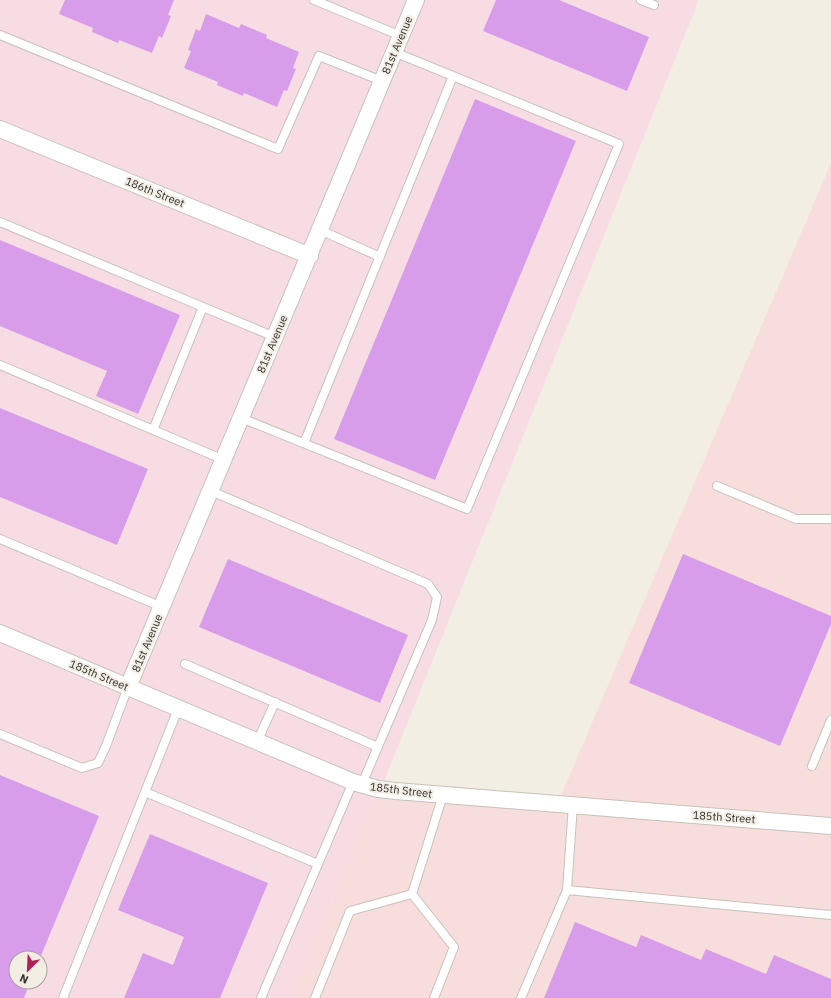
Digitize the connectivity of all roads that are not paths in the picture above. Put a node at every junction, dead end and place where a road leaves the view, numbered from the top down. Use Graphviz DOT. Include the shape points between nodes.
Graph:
graph roads {
  1 [pos="314,0"];
  2 [pos="416,0"];
  3 [pos="641,0"];
  4 [pos="654,5"];
  5 [pos="0,35"];
  6 [pos="401,36"];
  7 [pos="394,52"];
  8 [pos="453,76"];
  9 [pos="382,81"];
  10 [pos="0,129"];
  11 [pos="0,222"];
  12 [pos="320,230"];
  13 [pos="310,256"];
  14 [pos="380,257"];
  15 [pos="203,307"];
  16 [pos="275,337"];
  17 [pos="0,365"];
  18 [pos="241,418"];
  19 [pos="153,430"];
  20 [pos="304,443"];
  21 [pos="224,460"];
  22 [pos="717,486"];
  23 [pos="211,491"];
  24 [pos="831,519"];
  25 [pos="0,539"];
  26 [pos="162,607"];
  27 [pos="0,633"];
  28 [pos="185,664"];
  29 [pos="128,688"];
  30 [pos="275,702"];
  31 [pos="178,709"];
  32 [pos="831,720"];
  33 [pos="0,734"];
  34 [pos="258,742"];
  35 [pos="378,747"];
  36 [pos="812,766"];
  37 [pos="358,783"];
  38 [pos="145,792"];
  39 [pos="444,795"];
  40 [pos="573,805"];
  41 [pos="831,826"];
  42 [pos="318,864"];
  43 [pos="567,890"];
  44 [pos="412,894"];
  45 [pos="831,915"];
  46 [pos="63,998"];
  47 [pos="261,998"];
  48 [pos="315,998"];
  49 [pos="434,998"];
  50 [pos="521,998"];
  1 -- 6 [label="lane"];
  2 -- 6 [label="street, 81st Avenue"];
  3 -- 4 [label="lane"];
  5 -- 9 [label="lane" via="278,149 319,56"];
  6 -- 7 [label="street, 81st Avenue"];
  7 -- 8 [label="lane"];
  7 -- 9 [label="street, 81st Avenue"];
  8 -- 14 [label="lane"];
  8 -- 20 [label="lane" via="619,144 467,508"];
  9 -- 12 [label="street, 81st Avenue"];
  10 -- 13 [label="street, 186th Street"];
  11 -- 15 [label="lane"];
  12 -- 13 [label="street, 81st Avenue"];
  12 -- 14 [label="lane"];
  13 -- 16 [label="street, 81st Avenue"];
  14 -- 20 [label="lane"];
  15 -- 16 [label="lane"];
  15 -- 19 [label="lane"];
  16 -- 18 [label="street, 81st Avenue"];
  17 -- 19 [label="lane"];
  18 -- 20 [label="lane"];
  18 -- 21 [label="street, 81st Avenue"];
  19 -- 21 [label="lane"];
  21 -- 23 [label="street, 81st Avenue"];
  22 -- 24 [label="lane" via="796,519"];
  23 -- 26 [label="street, 81st Avenue"];
  23 -- 35 [label="lane" via="428,584 437,597 432,620"];
  25 -- 26 [label="lane"];
  26 -- 29 [label="street, 81st Avenue"];
  27 -- 29 [label="street, 185th Street"];
  28 -- 30 [label="lane"];
  29 -- 31 [label="street, 185th Street"];
  29 -- 33 [label="lane" via="98,763 82,768"];
  30 -- 34 [label="lane"];
  30 -- 35 [label="lane"];
  31 -- 34 [label="street, 185th Street"];
  31 -- 38 [label="lane"];
  32 -- 36 [label="lane"];
  34 -- 37 [label="street, 185th Street"];
  35 -- 37 [label="lane"];
  37 -- 39 [label="street, 185th Street" via="378,789"];
  37 -- 42 [label="lane"];
  38 -- 42 [label="lane"];
  38 -- 46 [label="lane"];
  39 -- 40 [label="street, 185th Street"];
  39 -- 44 [label="lane"];
  40 -- 41 [label="street, 185th Street"];
  40 -- 43 [label="lane"];
  42 -- 47 [label="lane"];
  43 -- 45 [label="lane"];
  43 -- 50 [label="lane"];
  44 -- 48 [label="lane" via="350,910"];
  44 -- 49 [label="lane" via="454,947"];
}
